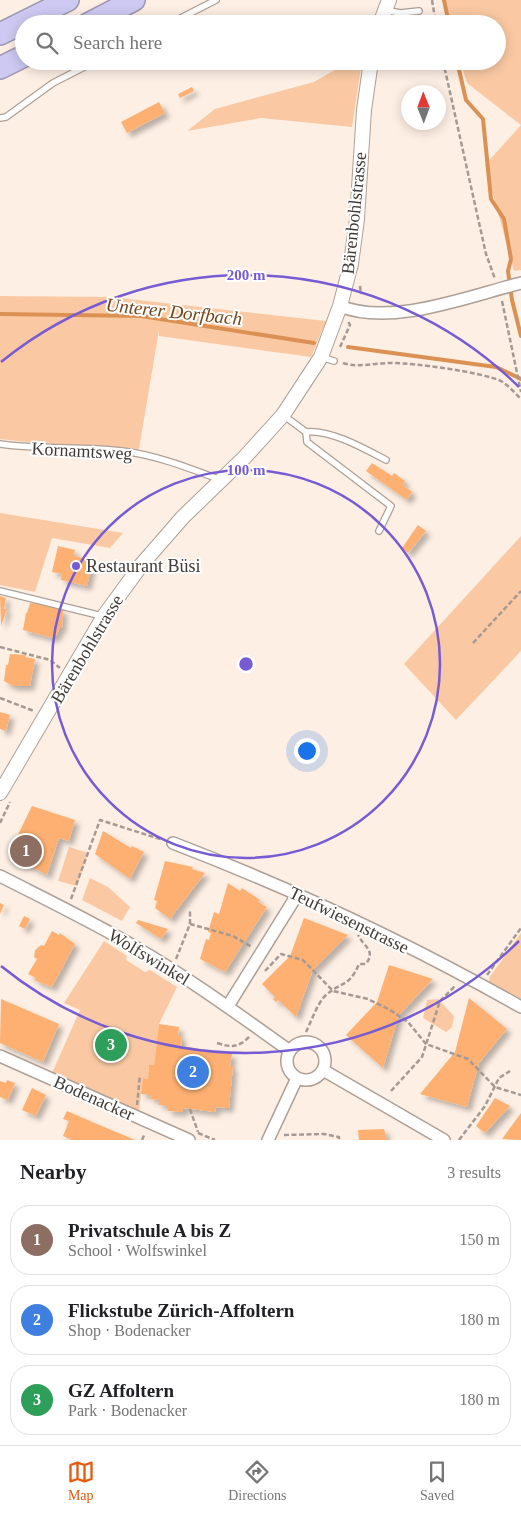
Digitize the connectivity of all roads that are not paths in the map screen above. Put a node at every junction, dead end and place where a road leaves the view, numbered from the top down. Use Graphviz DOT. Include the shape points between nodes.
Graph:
graph roads {
  1 [pos="32,0"];
  2 [pos="68,0"];
  3 [pos="134,0"];
  4 [pos="216,0"];
  5 [pos="387,5"];
  6 [pos="419,11"];
  7 [pos="15,15"];
  8 [pos="15,15"];
  9 [pos="38,15"];
  10 [pos="105,15"];
  11 [pos="187,15"];
  12 [pos="15,26"];
  13 [pos="0,29"];
  14 [pos="0,34"];
  15 [pos="15,60"];
  16 [pos="0,68"];
  17 [pos="78,70"];
  18 [pos="370,70"];
  19 [pos="0,118"];
  20 [pos="520,283"];
  21 [pos="340,306"];
  22 [pos="283,415"];
  23 [pos="306,432"];
  24 [pos="0,444"];
  25 [pos="386,460"];
  26 [pos="221,480"];
  27 [pos="379,531"];
  28 [pos="0,591"];
  29 [pos="104,616"];
  30 [pos="5,797"];
  31 [pos="173,843"];
  32 [pos="0,876"];
  33 [pos="297,895"];
  34 [pos="228,1006"];
  35 [pos="521,1007"];
  36 [pos="290,1051"];
  37 [pos="0,1056"];
  38 [pos="323,1070"];
  39 [pos="297,1078"];
  40 [pos="189,1135"];
  41 [pos="268,1140"];
  42 [pos="444,1140"];
  1 -- 7 [label="highway"];
  2 -- 9 [label="highway"];
  3 -- 10 [label="highway"];
  4 -- 11 [label="lane"];
  5 -- 6 [label="lane" via="400,13"];
  8 -- 13 [label="highway"];
  12 -- 14 [label="highway"];
  15 -- 16 [label="highway"];
  17 -- 19 [label="lane"];
  18 -- 21 [label="street, Bärenbohlstrasse" via="357,219 351,264"];
  20 -- 21 [label="street" via="401,313 355,311"];
  21 -- 22 [label="street, Bärenbohlstrasse" via="327,359"];
  22 -- 23 [label="lane"];
  22 -- 26 [label="street, Bärenbohlstrasse"];
  23 -- 25 [label="lane" via="314,431 350,442"];
  23 -- 27 [label="lane" via="307,442 391,506"];
  24 -- 26 [label="lane, Kornamtsweg" via="122,451 146,455"];
  26 -- 29 [label="street, Bärenbohlstrasse" via="160,542"];
  28 -- 29 [label="lane"];
  29 -- 30 [label="street, Bärenbohlstrasse"];
  31 -- 33 [label="street, Teufwiesenstrasse"];
  32 -- 34 [label="street, Wolfswinkel" via="72,912"];
  33 -- 34 [label="street"];
  33 -- 35 [label="street, Teufwiesenstrasse"];
  34 -- 36 [label="street, Wolfswinkel"];
  36 -- 38 [label="street" via="298,1044 313,1043 324,1054"];
  36 -- 39 [label="street" via="287,1063"];
  37 -- 40 [label="street, Bodenacker"];
  38 -- 39 [label="street" via="309,1080"];
  38 -- 42 [label="street"];
  39 -- 41 [label="street"];
}
